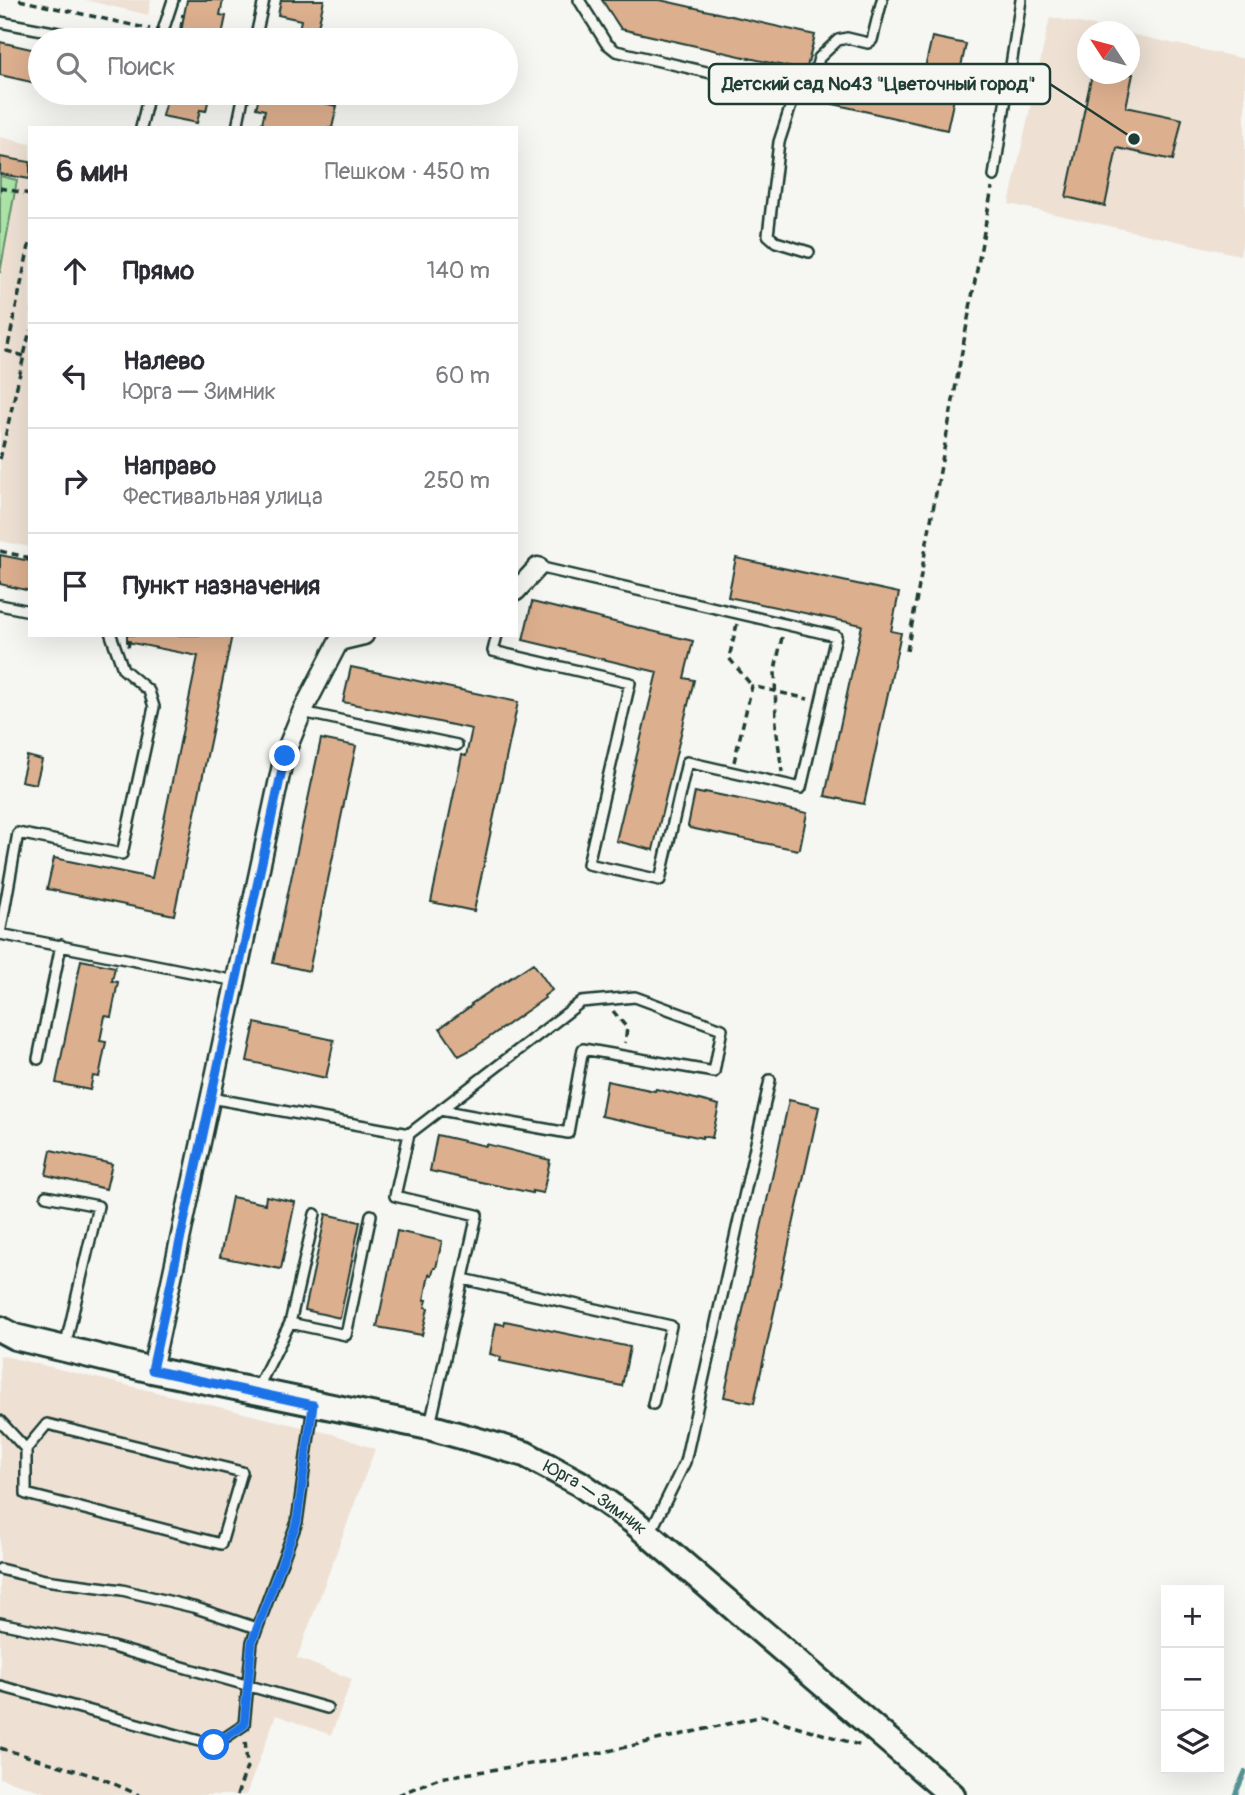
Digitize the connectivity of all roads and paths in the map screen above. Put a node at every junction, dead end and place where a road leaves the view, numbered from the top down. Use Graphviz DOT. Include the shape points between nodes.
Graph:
graph roads {
  1 [pos="19,0"];
  2 [pos="173,0"];
  3 [pos="264,0"];
  4 [pos="579,0"];
  5 [pos="882,0"];
  6 [pos="1021,0"];
  7 [pos="0,22"];
  8 [pos="32,28"];
  9 [pos="129,28"];
  10 [pos="164,28"];
  11 [pos="258,28"];
  12 [pos="795,93"];
  13 [pos="146,105"];
  14 [pos="242,105"];
  15 [pos="141,126"];
  16 [pos="237,126"];
  17 [pos="994,176"];
  18 [pos="0,188"];
  19 [pos="28,194"];
  20 [pos="28,251"];
  21 [pos="810,252"];
  22 [pos="28,339"];
  23 [pos="0,348"];
  24 [pos="7,351"];
  25 [pos="24,356"];
  26 [pos="0,459"];
  27 [pos="0,551"];
  28 [pos="28,558"];
  29 [pos="538,567"];
  30 [pos="518,589"];
  31 [pos="0,605"];
  32 [pos="28,611"];
  33 [pos="740,614"];
  34 [pos="785,624"];
  35 [pos="112,637"];
  36 [pos="356,637"];
  37 [pos="497,637"];
  38 [pos="906,651"];
  39 [pos="752,686"];
  40 [pos="776,691"];
  41 [pos="821,702"];
  42 [pos="302,712"];
  43 [pos="457,745"];
  44 [pos="732,772"];
  45 [pos="784,784"];
  46 [pos="61,945"];
  47 [pos="236,981"];
  48 [pos="604,1000"];
  49 [pos="622,1055"];
  50 [pos="38,1059"];
  51 [pos="770,1080"];
  52 [pos="211,1098"];
  53 [pos="440,1110"];
  54 [pos="409,1134"];
  55 [pos="46,1196"];
  56 [pos="314,1214"];
  57 [pos="371,1215"];
  58 [pos="463,1279"];
  59 [pos="290,1323"];
  60 [pos="0,1329"];
  61 [pos="65,1349"];
  62 [pos="152,1370"];
  63 [pos="257,1391"];
  64 [pos="653,1404"];
  65 [pos="313,1405"];
  66 [pos="0,1421"];
  67 [pos="429,1427"];
  68 [pos="26,1449"];
  69 [pos="649,1535"];
  70 [pos="0,1569"];
  71 [pos="0,1623"];
  72 [pos="257,1628"];
  73 [pos="248,1685"];
  74 [pos="0,1686"];
  75 [pos="327,1709"];
  76 [pos="244,1725"];
  77 [pos="0,1748"];
  78 [pos="867,1749"];
  79 [pos="139,1795"];
  80 [pos="237,1795"];
  81 [pos="398,1795"];
  82 [pos="952,1795"];
  1 -- 9 [label="path"];
  2 -- 10 [label="lane"];
  3 -- 11 [label="lane"];
  4 -- 12 [label="lane" via="616,51"];
  5 -- 12 [label="lane" via="872,40 838,40 819,58 809,92"];
  6 -- 17 [label="lane"];
  7 -- 8 [label="lane"];
  12 -- 21 [label="lane" via="779,142 768,234 776,242"];
  13 -- 15 [label="lane"];
  14 -- 16 [label="lane"];
  17 -- 38 [label="path"];
  18 -- 19 [label="path"];
  20 -- 24 [label="path"];
  22 -- 25 [label="path"];
  23 -- 24 [label="path"];
  24 -- 25 [label="path"];
  25 -- 26 [label="path"];
  27 -- 28 [label="path"];
  29 -- 30 [label="street"];
  29 -- 33 [label="lane"];
  31 -- 32 [label="lane"];
  33 -- 34 [label="lane"];
  33 -- 39 [label="path" via="729,658"];
  34 -- 40 [label="path" via="775,670"];
  34 -- 41 [label="lane" via="836,636"];
  35 -- 46 [label="lane" via="124,669 149,691 154,707 122,854 18,833 0,934"];
  36 -- 42 [label="street" via="339,641"];
  37 -- 44 [label="lane" via="493,652 630,683 588,864 660,880 687,762"];
  39 -- 40 [label="path"];
  39 -- 44 [label="path"];
  40 -- 41 [label="path"];
  40 -- 45 [label="path"];
  41 -- 45 [label="lane" via="801,788"];
  42 -- 43 [label="lane"];
  42 -- 47 [label="street" via="285,756"];
  44 -- 45 [label="lane"];
  46 -- 47 [label="lane"];
  46 -- 50 [label="lane"];
  47 -- 52 [label="street"];
  48 -- 49 [label="path" via="627,1028"];
  48 -- 49 [label="lane" via="635,997 722,1029 714,1072"];
  48 -- 53 [label="lane" via="581,1002"];
  49 -- 53 [label="lane" via="583,1049 568,1133"];
  51 -- 69 [label="lane" via="685,1462"];
  52 -- 54 [label="lane"];
  52 -- 62 [label="street"];
  53 -- 54 [label="lane"];
  54 -- 58 [label="lane" via="395,1196 477,1215"];
  55 -- 61 [label="lane" via="98,1206"];
  56 -- 59 [label="lane"];
  57 -- 59 [label="lane" via="346,1335"];
  58 -- 64 [label="lane" via="671,1326"];
  58 -- 67 [label="lane"];
  59 -- 63 [label="lane"];
  60 -- 61 [label="street, Юрга — Зимник"];
  61 -- 62 [label="street, Юрга — Зимник"];
  62 -- 63 [label="street, Юрга — Зимник"];
  63 -- 65 [label="street, Юрга — Зимник"];
  65 -- 67 [label="street, Юрга — Зимник"];
  65 -- 72 [label="lane" via="297,1522"];
  66 -- 68 [label="lane"];
  67 -- 69 [label="street, Юрга — Зимник" via="525,1454 579,1483"];
  68 -- 68 [label="lane" via="26,1494 221,1544 242,1472 47,1424"];
  69 -- 82 [label="street, Юрга — Зимник"];
  70 -- 72 [label="lane" via="192,1606"];
  71 -- 73 [label="lane" via="109,1646"];
  72 -- 73 [label="lane"];
  73 -- 75 [label="lane"];
  73 -- 76 [label="lane"];
  74 -- 76 [label="lane" via="214,1745"];
  76 -- 80 [label="path" via="247,1767"];
  77 -- 79 [label="path" via="101,1778"];
  78 -- 81 [label="path" via="763,1716 595,1754 439,1778"];
}
